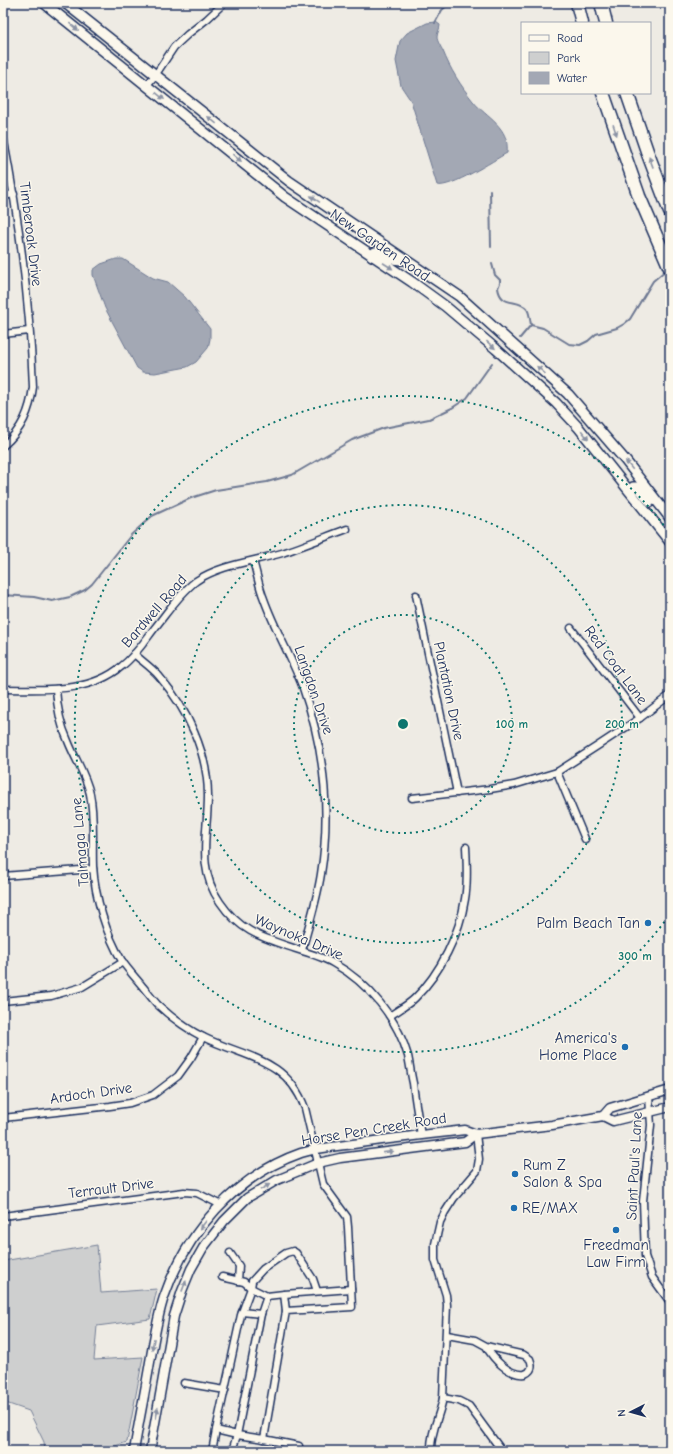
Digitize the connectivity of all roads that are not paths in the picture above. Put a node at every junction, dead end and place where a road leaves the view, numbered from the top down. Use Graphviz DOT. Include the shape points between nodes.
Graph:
graph roads {
  1 [pos="44,3"];
  2 [pos="65,3"];
  3 [pos="224,3"];
  4 [pos="577,3"];
  5 [pos="601,3"];
  6 [pos="582,22"];
  7 [pos="606,22"];
  8 [pos="156,74"];
  9 [pos="147,85"];
  10 [pos="603,94"];
  11 [pos="627,94"];
  12 [pos="193,104"];
  13 [pos="184,116"];
  14 [pos="3,136"];
  15 [pos="14,194"];
  16 [pos="3,196"];
  17 [pos="670,212"];
  18 [pos="336,232"];
  19 [pos="372,238"];
  20 [pos="372,256"];
  21 [pos="406,261"];
  22 [pos="670,268"];
  23 [pos="412,282"];
  24 [pos="445,287"];
  25 [pos="29,332"];
  26 [pos="3,334"];
  27 [pos="3,446"];
  28 [pos="629,490"];
  29 [pos="669,517"];
  30 [pos="347,528"];
  31 [pos="670,542"];
  32 [pos="253,561"];
  33 [pos="416,595"];
  34 [pos="571,628"];
  35 [pos="134,654"];
  36 [pos="3,689"];
  37 [pos="56,689"];
  38 [pos="670,695"];
  39 [pos="640,718"];
  40 [pos="556,772"];
  41 [pos="457,793"];
  42 [pos="412,798"];
  43 [pos="585,838"];
  44 [pos="466,847"];
  45 [pos="93,869"];
  46 [pos="3,876"];
  47 [pos="302,950"];
  48 [pos="123,962"];
  49 [pos="3,1001"];
  50 [pos="390,1016"];
  51 [pos="203,1037"];
  52 [pos="670,1090"];
  53 [pos="649,1097"];
  54 [pos="670,1107"];
  55 [pos="651,1112"];
  56 [pos="603,1116"];
  57 [pos="3,1118"];
  58 [pos="476,1134"];
  59 [pos="421,1135"];
  60 [pos="314,1150"];
  61 [pos="318,1163"];
  62 [pos="221,1205"];
  63 [pos="3,1216"];
  64 [pos="230,1253"];
  65 [pos="222,1277"];
  66 [pos="238,1281"];
  67 [pos="251,1288"];
  68 [pos="351,1289"];
  69 [pos="317,1291"];
  70 [pos="284,1294"];
  71 [pos="267,1296"];
  72 [pos="670,1302"];
  73 [pos="286,1311"];
  74 [pos="242,1312"];
  75 [pos="261,1314"];
  76 [pos="447,1335"];
  77 [pos="486,1346"];
  78 [pos="184,1383"];
  79 [pos="225,1390"];
  80 [pos="443,1398"];
  81 [pos="216,1430"];
  82 [pos="237,1434"];
  83 [pos="264,1439"];
  84 [pos="299,1446"];
  85 [pos="134,1451"];
  86 [pos="150,1451"];
  87 [pos="212,1451"];
  88 [pos="232,1451"];
  89 [pos="431,1451"];
  90 [pos="502,1451"];
  1 -- 9 [label="main road, New Garden Road, one-way"];
  2 -- 8 [label="main road, New Garden Road"];
  3 -- 8 [label="street" via="174,47"];
  4 -- 6 [label="highway"];
  5 -- 7 [label="highway"];
  8 -- 9 [label="street"];
  8 -- 12 [label="main road, New Garden Road"];
  9 -- 13 [label="main road, New Garden Road, one-way"];
  10 -- 22 [label="highway, one-way" via="639,196"];
  17 -- 11 [label="highway, one-way"];
  12 -- 13 [label="main road"];
  19 -- 12 [label="main road, New Garden Road, one-way" via="289,181"];
  13 -- 18 [label="main road, New Garden Road, one-way" via="285,197"];
  14 -- 15 [label="street, Timberoak Drive"];
  15 -- 16 [label="street"];
  15 -- 25 [label="street, Timberoak Drive"];
  18 -- 19 [label="main road" via="366,245"];
  18 -- 20 [label="main road, New Garden Road"];
  19 -- 21 [label="main road, New Garden Road"];
  20 -- 21 [label="main road" via="379,251 392,259"];
  20 -- 23 [label="main road, New Garden Road, one-way"];
  21 -- 24 [label="main road, New Garden Road"];
  23 -- 24 [label="main road" via="420,283 440,295"];
  23 -- 28 [label="main road, New Garden Road, one-way" via="445,306 556,403"];
  29 -- 24 [label="main road, New Garden Road, one-way" via="625,460 568,394 481,314"];
  25 -- 26 [label="street"];
  25 -- 27 [label="street, Timberoak Drive" via="33,387 31,401 26,418 18,431"];
  28 -- 29 [label="main road" via="638,487 652,504"];
  28 -- 31 [label="main road, New Garden Road"];
  30 -- 32 [label="street, Bardwell Road" via="283,553"];
  32 -- 35 [label="street, Bardwell Road" via="196,581 183,592"];
  32 -- 47 [label="street, Langdon Drive" via="264,598 302,687 321,753 326,811 325,841 321,874"];
  33 -- 41 [label="street, Plantation Drive"];
  34 -- 39 [label="street, Red Coat Lane"];
  35 -- 37 [label="street, Bardwell Road" via="123,665 90,684"];
  35 -- 47 [label="street, Waynoka Drive" via="158,676 177,700 197,740 208,795 205,866 220,903 232,918 249,931"];
  36 -- 37 [label="street, Bardwell Road"];
  37 -- 45 [label="street, Talmaga Lane" via="61,722 90,793"];
  38 -- 39 [label="street"];
  39 -- 40 [label="street"];
  40 -- 41 [label="street" via="514,785"];
  40 -- 43 [label="street"];
  41 -- 42 [label="street"];
  44 -- 50 [label="street" via="465,899 448,952 415,998"];
  45 -- 46 [label="street"];
  45 -- 48 [label="street, Talmaga Lane" via="106,925"];
  47 -- 50 [label="street, Waynoka Drive" via="333,963 349,974 369,991"];
  48 -- 49 [label="street" via="82,987 51,996"];
  48 -- 51 [label="street, Talmaga Lane" via="158,1005"];
  50 -- 59 [label="street, Waynoka Drive" via="408,1057"];
  51 -- 57 [label="street, Ardoch Drive" via="178,1076 153,1095 130,1103"];
  51 -- 60 [label="street, Talmaga Lane" via="260,1060 275,1068 294,1085 305,1108"];
  52 -- 53 [label="street, Horse Pen Creek Road"];
  53 -- 55 [label="street, Saint Paul's Lane"];
  53 -- 56 [label="street, Horse Pen Creek Road" via="610,1108"];
  54 -- 55 [label="street, Horse Pen Creek Road"];
  55 -- 56 [label="street, Horse Pen Creek Road" via="613,1121"];
  55 -- 72 [label="street, Saint Paul's Lane" via="643,1200 646,1256 652,1277"];
  56 -- 58 [label="street, Horse Pen Creek Road"];
  58 -- 59 [label="street, Horse Pen Creek Road" via="465,1130"];
  61 -- 58 [label="street, Horse Pen Creek Road, one-way" via="465,1142"];
  58 -- 76 [label="street" via="477,1171 444,1212 435,1244 435,1260 446,1295"];
  59 -- 60 [label="street, Horse Pen Creek Road"];
  60 -- 61 [label="street, Talmaga Lane"];
  60 -- 62 [label="street, Horse Pen Creek Road" via="258,1174"];
  61 -- 68 [label="street, Talmaga Lane" via="323,1184 347,1217"];
  86 -- 61 [label="street, Horse Pen Creek Road, one-way" via="174,1316 191,1269 203,1248 246,1198 277,1180"];
  62 -- 63 [label="street, Terrault Drive" via="197,1193 184,1192"];
  62 -- 85 [label="street, Horse Pen Creek Road, one-way" via="182,1254 172,1276 153,1347"];
  64 -- 66 [label="street" via="239,1266"];
  65 -- 66 [label="street"];
  66 -- 67 [label="street"];
  67 -- 69 [label="street" via="252,1281 263,1269 293,1251 313,1279"];
  67 -- 71 [label="street"];
  67 -- 74 [label="street"];
  68 -- 69 [label="street"];
  68 -- 73 [label="street, Talmaga Lane" via="352,1307"];
  69 -- 70 [label="street"];
  70 -- 71 [label="street"];
  70 -- 73 [label="street"];
  71 -- 75 [label="street"];
  73 -- 83 [label="street"];
  74 -- 75 [label="street"];
  74 -- 79 [label="street"];
  75 -- 82 [label="street"];
  76 -- 77 [label="street" via="475,1340"];
  76 -- 80 [label="street"];
  77 -- 77 [label="street" via="495,1359 512,1371 522,1375 531,1370 532,1362 528,1357"];
  78 -- 79 [label="street"];
  79 -- 81 [label="street"];
  80 -- 89 [label="street" via="432,1436"];
  80 -- 90 [label="street" via="469,1406"];
  81 -- 82 [label="street"];
  81 -- 87 [label="street"];
  82 -- 83 [label="street"];
  82 -- 88 [label="street"];
  83 -- 84 [label="street"];
}
